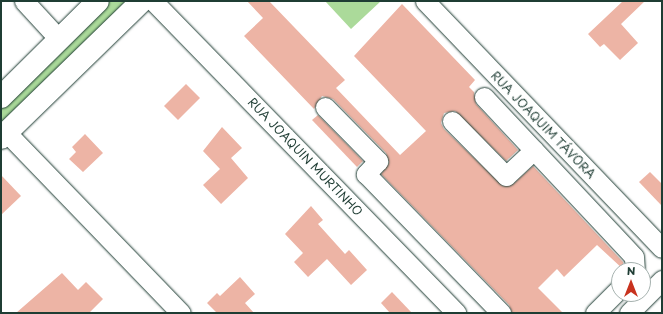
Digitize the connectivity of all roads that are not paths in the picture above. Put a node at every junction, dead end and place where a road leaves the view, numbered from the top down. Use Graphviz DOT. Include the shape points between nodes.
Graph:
graph roads {
  1 [pos="24,1"];
  2 [pos="98,1"];
  3 [pos="142,1"];
  4 [pos="153,1"];
  5 [pos="425,1"];
  6 [pos="59,39"];
  7 [pos="1,97"];
  8 [pos="484,97"];
  9 [pos="325,107"];
  10 [pos="452,121"];
  11 [pos="4,136"];
  12 [pos="534,150"];
  13 [pos="662,248"];
  14 [pos="635,262"];
  15 [pos="662,280"];
  16 [pos="611,297"];
  17 [pos="181,313"];
  18 [pos="456,313"];
  19 [pos="501,313"];
  20 [pos="595,313"];
  21 [pos="629,313"];
  1 -- 6 [label="street"];
  2 -- 6 [label="street"];
  3 -- 11 [label="street"];
  4 -- 18 [label="street, RUA JOAQUIN MURTINHO"];
  5 -- 13 [label="street, RUA JOAQUIM TÁVORA"];
  6 -- 7 [label="street"];
  8 -- 12 [label="street"];
  9 -- 19 [label="street" via="378,162 366,174"];
  10 -- 12 [label="street" via="506,176"];
  11 -- 17 [label="street"];
  12 -- 14 [label="street" via="634,257"];
  15 -- 21 [label="street"];
  16 -- 20 [label="street"];
}
